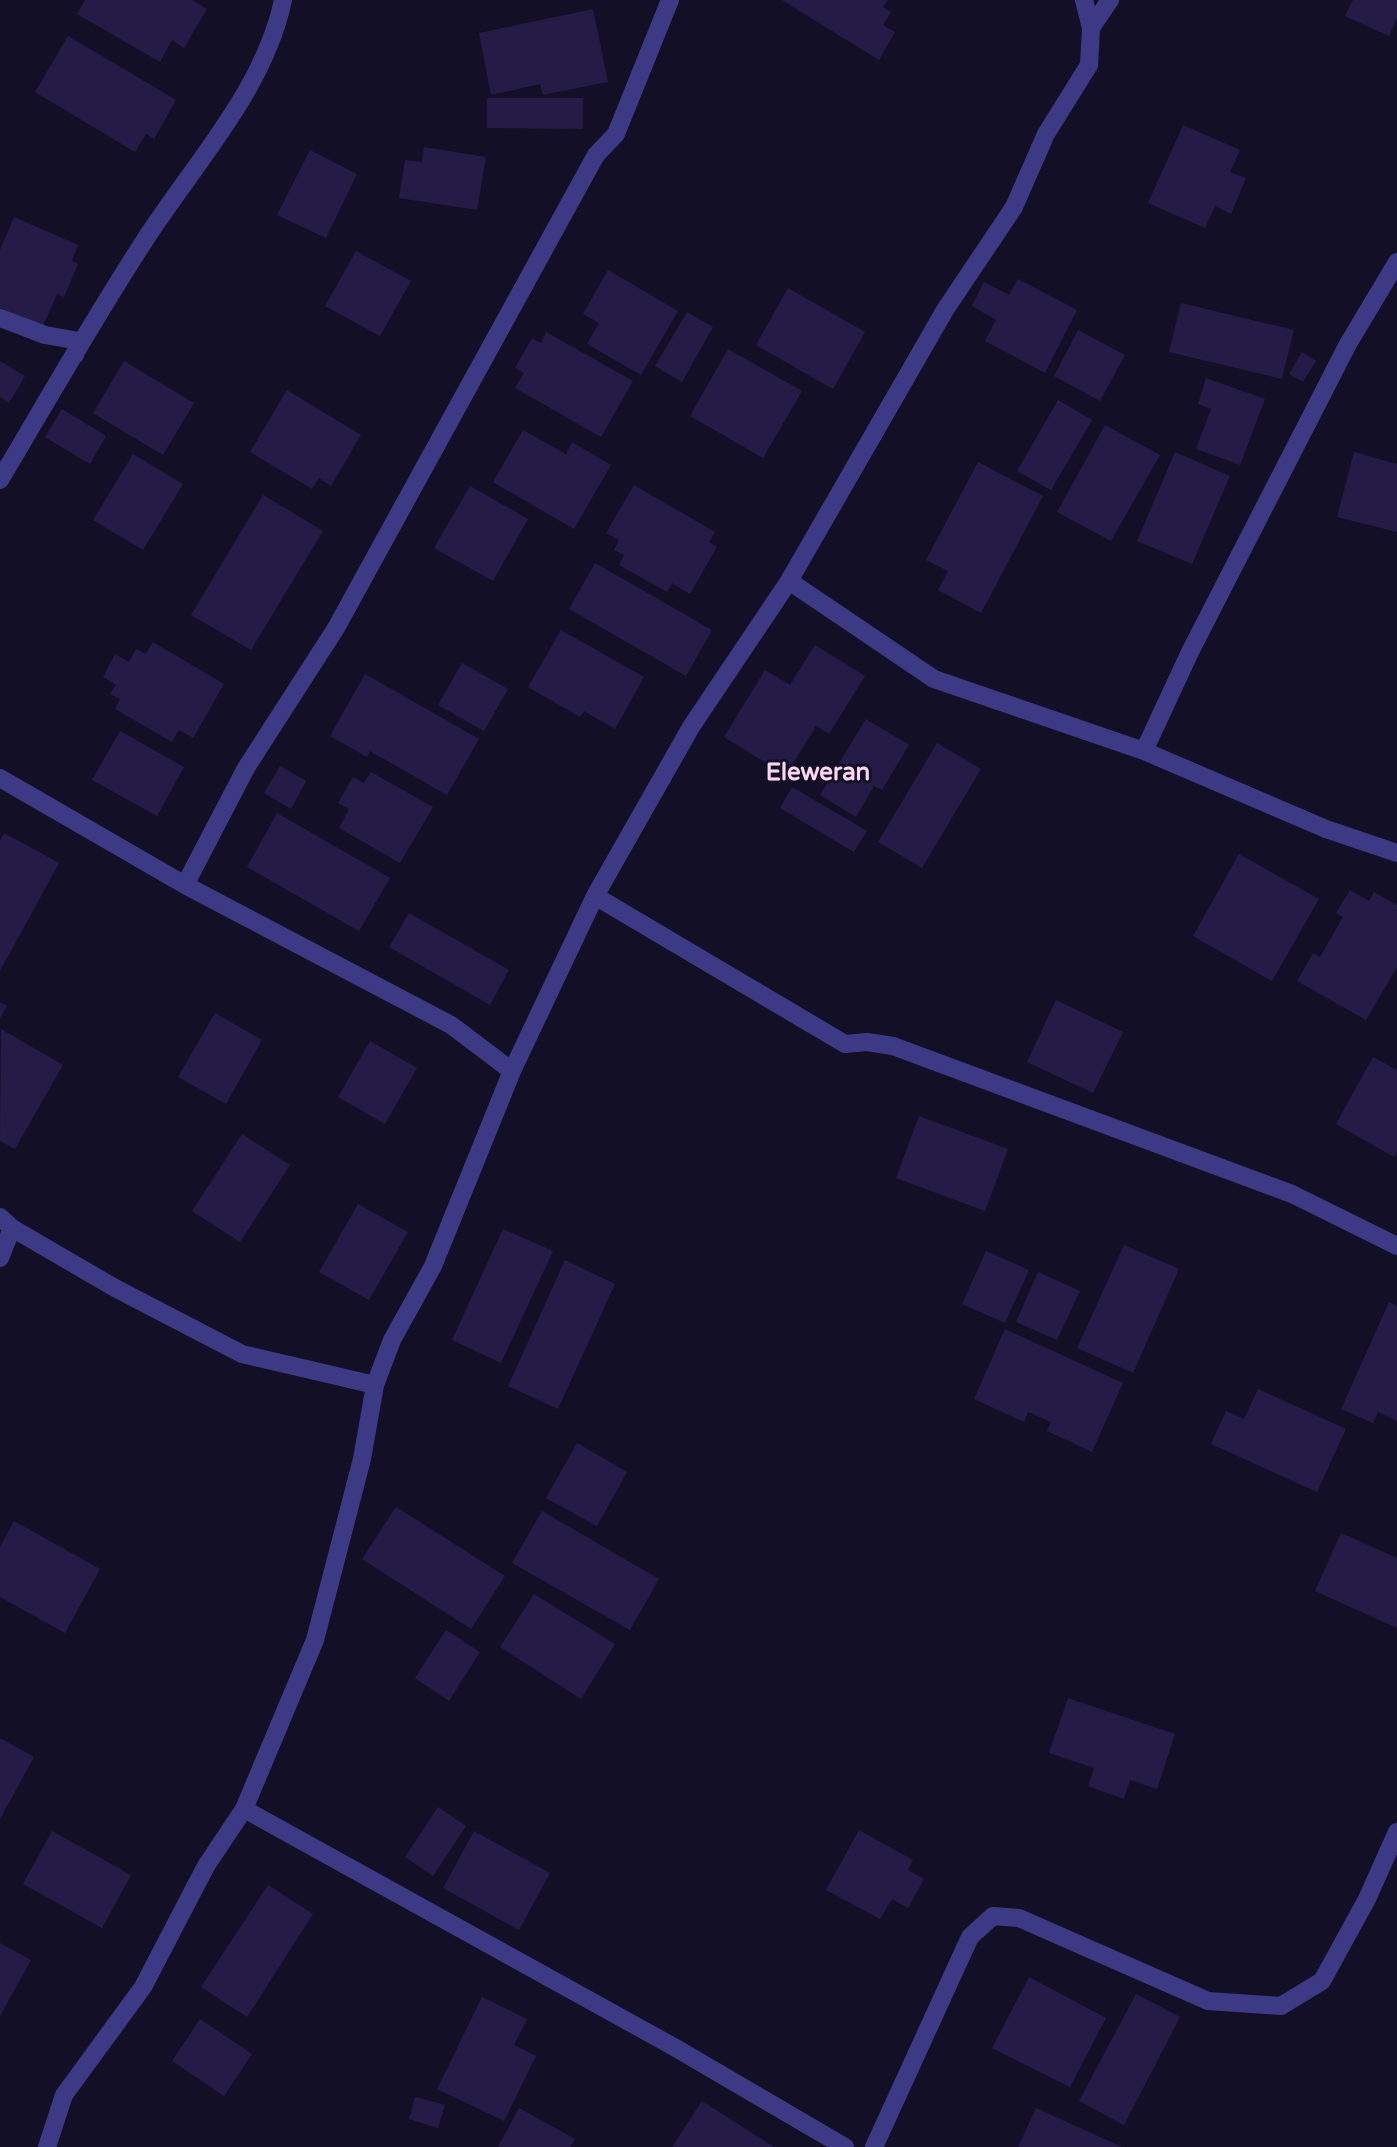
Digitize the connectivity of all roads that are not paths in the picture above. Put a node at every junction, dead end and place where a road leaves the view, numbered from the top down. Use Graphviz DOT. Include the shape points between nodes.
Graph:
graph roads {
  1 [pos="283,0"];
  2 [pos="670,0"];
  3 [pos="1084,0"];
  4 [pos="1110,0"];
  5 [pos="1091,29"];
  6 [pos="1397,262"];
  7 [pos="0,318"];
  8 [pos="75,355"];
  9 [pos="0,480"];
  10 [pos="789,581"];
  11 [pos="1144,751"];
  12 [pos="0,778"];
  13 [pos="1397,853"];
  14 [pos="185,885"];
  15 [pos="595,896"];
  16 [pos="512,1071"];
  17 [pos="6,1223"];
  18 [pos="1397,1246"];
  19 [pos="0,1258"];
  20 [pos="375,1385"];
  21 [pos="244,1809"];
  22 [pos="1397,1832"];
  23 [pos="47,2147"];
  24 [pos="845,2147"];
  25 [pos="874,2147"];
  1 -- 8 [label="street" via="248,88 142,244"];
  2 -- 14 [label="street" via="616,134 589,167 335,628 246,768"];
  3 -- 5 [label="street"];
  4 -- 5 [label="street"];
  5 -- 10 [label="street" via="1088,65 1046,134 1014,207 945,310"];
  6 -- 11 [label="street" via="1348,344"];
  7 -- 8 [label="street" via="45,335 79,341"];
  8 -- 9 [label="street"];
  10 -- 11 [label="street" via="934,679"];
  10 -- 15 [label="street" via="691,727"];
  11 -- 13 [label="street" via="1326,829"];
  12 -- 14 [label="street"];
  14 -- 16 [label="street" via="451,1025"];
  15 -- 16 [label="street"];
  15 -- 18 [label="street" via="845,1044 892,1046 1292,1194"];
  16 -- 20 [label="street" via="433,1266 392,1340"];
  17 -- 19 [label="street"];
  17 -- 20 [label="street" via="115,1288 242,1354"];
  20 -- 21 [label="street" via="362,1458 315,1640"];
  21 -- 23 [label="street" via="206,1866 143,1987 64,2095"];
  21 -- 24 [label="street"];
  22 -- 25 [label="street" via="1322,1982 1281,2006 1208,2001 1019,1918 993,1916 970,1937"];
}
